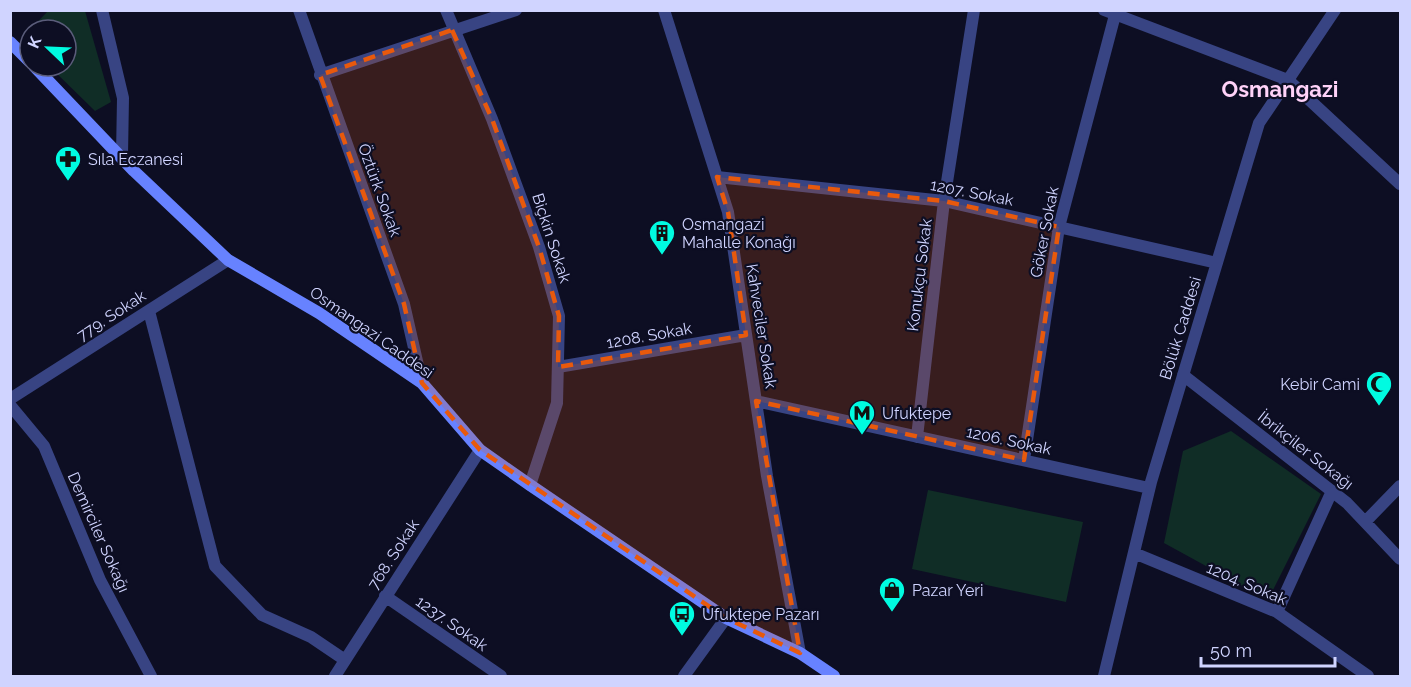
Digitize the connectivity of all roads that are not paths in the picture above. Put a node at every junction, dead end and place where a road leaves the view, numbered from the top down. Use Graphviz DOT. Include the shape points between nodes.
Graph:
graph roads {
  1 [pos="102,10"];
  2 [pos="299,10"];
  3 [pos="446,10"];
  4 [pos="516,10"];
  5 [pos="664,10"];
  6 [pos="974,10"];
  7 [pos="1335,10"];
  8 [pos="1109,13"];
  9 [pos="452,30"];
  10 [pos="320,75"];
  11 [pos="46,78"];
  12 [pos="1288,80"];
  13 [pos="122,155"];
  14 [pos="717,177"];
  15 [pos="1401,184"];
  16 [pos="944,201"];
  17 [pos="1059,227"];
  18 [pos="228,260"];
  19 [pos="1217,263"];
  20 [pos="149,311"];
  21 [pos="746,335"];
  22 [pos="558,367"];
  23 [pos="1183,375"];
  24 [pos="422,383"];
  25 [pos="10,399"];
  26 [pos="756,401"];
  27 [pos="10,405"];
  28 [pos="917,437"];
  29 [pos="480,450"];
  30 [pos="1024,460"];
  31 [pos="530,485"];
  32 [pos="1401,486"];
  33 [pos="1149,488"];
  34 [pos="1332,491"];
  35 [pos="1365,522"];
  36 [pos="1134,553"];
  37 [pos="1401,559"];
  38 [pos="385,596"];
  39 [pos="1277,612"];
  40 [pos="726,618"];
  41 [pos="800,653"];
  42 [pos="345,660"];
  43 [pos="817,672"];
  44 [pos="151,676"];
  45 [pos="335,676"];
  46 [pos="501,676"];
  47 [pos="684,676"];
  48 [pos="834,676"];
  49 [pos="1104,676"];
  50 [pos="1368,676"];
  1 -- 13 [label="street" via="123,98"];
  2 -- 10 [label="street, Öztürk Sokak"];
  3 -- 9 [label="street, Biçkin Sokak"];
  4 -- 9 [label="street"];
  5 -- 14 [label="street, Kahveciler Sokak"];
  6 -- 16 [label="street, Konukçu Sokak"];
  7 -- 12 [label="street, Bölük Caddesi"];
  8 -- 12 [label="street"];
  8 -- 17 [label="street, Göker Sokak"];
  9 -- 10 [label="street"];
  9 -- 22 [label="street, Biçkin Sokak" via="492,118 539,247 560,316"];
  10 -- 24 [label="street, Öztürk Sokak" via="404,304"];
  11 -- 13 [label="main road, Osmangazi Caddesi"];
  12 -- 15 [label="street"];
  12 -- 19 [label="street, Bölük Caddesi" via="1259,123"];
  13 -- 18 [label="main road, Osmangazi Caddesi"];
  14 -- 16 [label="street, 1207. Sokak"];
  14 -- 21 [label="street, Kahveciler Sokak" via="728,212"];
  16 -- 17 [label="street, 1207. Sokak"];
  16 -- 28 [label="street, Konukçu Sokak"];
  17 -- 19 [label="street, 1207. Sokak"];
  17 -- 30 [label="street, Göker Sokak"];
  18 -- 20 [label="street, 779. Sokak"];
  18 -- 24 [label="main road, Osmangazi Caddesi" via="319,313"];
  19 -- 23 [label="street, Bölük Caddesi"];
  20 -- 25 [label="street, 779. Sokak"];
  20 -- 42 [label="street" via="215,566 262,615 311,637"];
  21 -- 22 [label="street, 1208. Sokak"];
  21 -- 26 [label="street, Kahveciler Sokak"];
  22 -- 31 [label="street, Biçkin Sokak" via="557,403"];
  23 -- 33 [label="street, Bölük Caddesi"];
  23 -- 34 [label="street, İbrikçiler Sokağı"];
  24 -- 29 [label="main road, Osmangazi Caddesi"];
  26 -- 28 [label="street, 1206. Sokak"];
  26 -- 41 [label="street, Kahveciler Sokak"];
  27 -- 44 [label="street, Demirciler Sokağı" via="44,446 100,580"];
  28 -- 30 [label="street, 1206. Sokak"];
  29 -- 31 [label="main road, Osmangazi Caddesi"];
  29 -- 38 [label="street, 768. Sokak"];
  30 -- 33 [label="street, 1206. Sokak"];
  31 -- 40 [label="main road, Osmangazi Caddesi"];
  32 -- 35 [label="street"];
  33 -- 36 [label="street, Bölük Caddesi"];
  34 -- 35 [label="street, İbrikçiler Sokağı"];
  34 -- 39 [label="street"];
  35 -- 37 [label="street, İbrikçiler Sokağı"];
  36 -- 39 [label="street, 1204. Sokak"];
  36 -- 49 [label="street, Bölük Caddesi"];
  38 -- 42 [label="street, 768. Sokak"];
  38 -- 46 [label="street, 1237. Sokak"];
  39 -- 50 [label="street, 1204. Sokak"];
  40 -- 41 [label="main road, Osmangazi Caddesi"];
  40 -- 47 [label="street"];
  41 -- 43 [label="main road, Osmangazi Caddesi"];
  42 -- 45 [label="street, 768. Sokak"];
  43 -- 48 [label="main road, Osmangazi Caddesi"];
}
